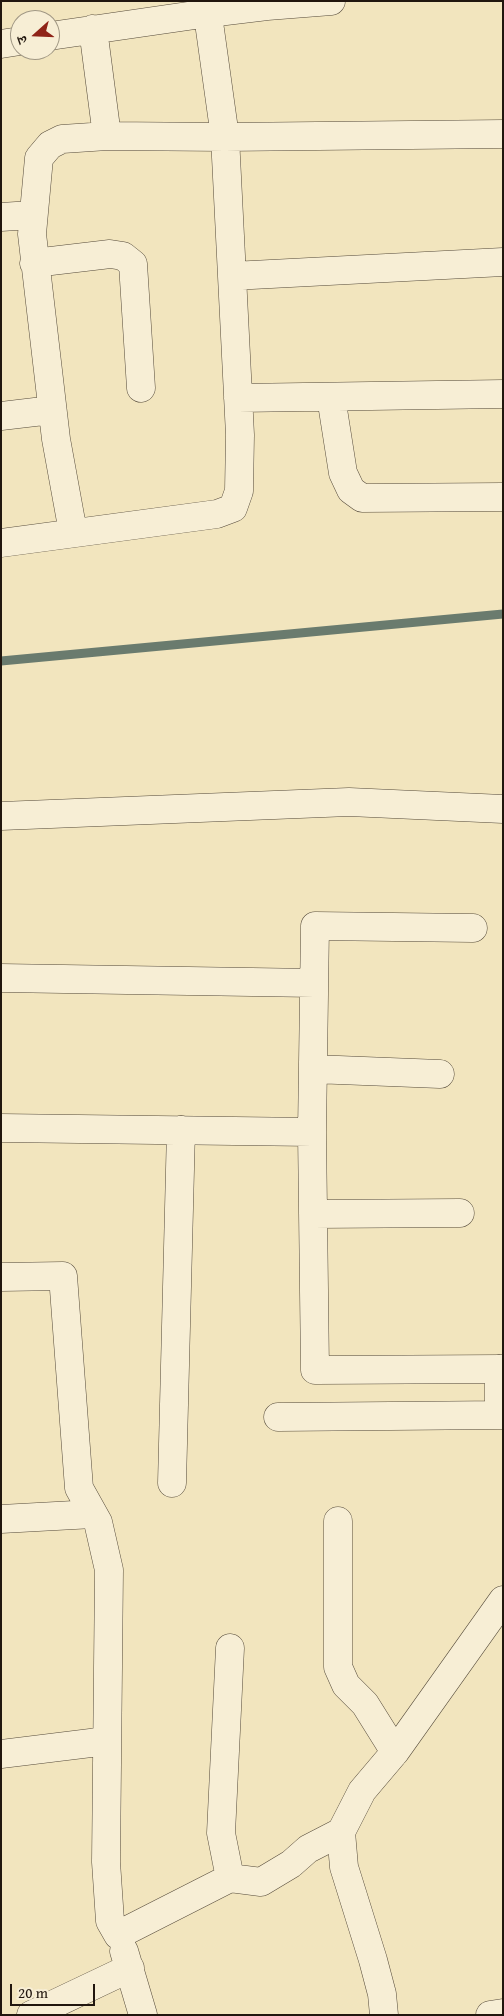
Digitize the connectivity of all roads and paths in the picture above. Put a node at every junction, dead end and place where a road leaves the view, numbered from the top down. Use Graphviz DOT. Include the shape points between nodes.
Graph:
graph roads {
  1 [pos="331,1"];
  2 [pos="207,7"];
  3 [pos="93,29"];
  4 [pos="60,34"];
  5 [pos="503,134"];
  6 [pos="108,136"];
  7 [pos="225,137"];
  8 [pos="32,215"];
  9 [pos="1,217"];
  10 [pos="503,262"];
  11 [pos="34,263"];
  12 [pos="232,276"];
  13 [pos="141,388"];
  14 [pos="503,394"];
  15 [pos="331,397"];
  16 [pos="238,398"];
  17 [pos="52,410"];
  18 [pos="1,416"];
  19 [pos="503,497"];
  20 [pos="73,532"];
  21 [pos="1,543"];
  22 [pos="503,809"];
  23 [pos="1,816"];
  24 [pos="473,928"];
  25 [pos="1,978"];
  26 [pos="314,983"];
  27 [pos="313,1069"];
  28 [pos="440,1074"];
  29 [pos="1,1128"];
  30 [pos="181,1130"];
  31 [pos="312,1132"];
  32 [pos="460,1213"];
  33 [pos="313,1214"];
  34 [pos="1,1277"];
  35 [pos="501,1369"];
  36 [pos="501,1415"];
  37 [pos="278,1417"];
  38 [pos="172,1483"];
  39 [pos="93,1514"];
  40 [pos="1,1519"];
  41 [pos="338,1521"];
  42 [pos="500,1605"];
  43 [pos="503,1636"];
  44 [pos="230,1648"];
  45 [pos="107,1741"];
  46 [pos="395,1752"];
  47 [pos="1,1754"];
  48 [pos="341,1832"];
  49 [pos="230,1878"];
  50 [pos="118,1935"];
  51 [pos="130,1968"];
  52 [pos="503,2013"];
  53 [pos="31,2015"];
  54 [pos="144,2015"];
  55 [pos="384,2015"];
  56 [pos="490,2015"];
  1 -- 2 [label="street"];
  2 -- 3 [label="street"];
  2 -- 7 [label="street"];
  3 -- 4 [label="street"];
  3 -- 6 [label="street"];
  5 -- 7 [label="street"];
  6 -- 7 [label="street"];
  6 -- 8 [label="street" via="62,139 50,145 40,158"];
  7 -- 12 [label="street"];
  8 -- 9 [label="street"];
  8 -- 11 [label="street"];
  10 -- 12 [label="street"];
  11 -- 13 [label="street" via="110,254 123,256 133,264"];
  11 -- 17 [label="street"];
  12 -- 16 [label="street"];
  14 -- 15 [label="street"];
  15 -- 16 [label="street"];
  15 -- 19 [label="street" via="343,473 351,490 362,498"];
  16 -- 20 [label="street" via="239,491 233,508 217,514"];
  17 -- 18 [label="street"];
  17 -- 20 [label="street"];
  20 -- 21 [label="street"];
  22 -- 23 [label="street" via="349,802"];
  24 -- 26 [label="street" via="315,926"];
  25 -- 26 [label="street"];
  26 -- 27 [label="street"];
  27 -- 28 [label="street"];
  27 -- 31 [label="street"];
  29 -- 30 [label="street"];
  30 -- 31 [label="street"];
  30 -- 38 [label="street"];
  31 -- 33 [label="street"];
  32 -- 33 [label="street"];
  33 -- 35 [label="street" via="315,1370"];
  34 -- 39 [label="street" via="63,1276 79,1488"];
  35 -- 36 [label="street"];
  36 -- 37 [label="street"];
  39 -- 40 [label="street"];
  39 -- 45 [label="street" via="98,1522 109,1570"];
  41 -- 46 [label="street" via="338,1667 346,1685 365,1704"];
  42 -- 43 [label="street"];
  42 -- 46 [label="street"];
  44 -- 49 [label="street" via="221,1834"];
  45 -- 47 [label="street"];
  45 -- 50 [label="street" via="106,1862 110,1921"];
  46 -- 48 [label="street" via="362,1791"];
  48 -- 49 [label="street" via="308,1849 291,1864 261,1882"];
  48 -- 55 [label="street" via="344,1867 374,1960"];
  49 -- 50 [label="street"];
  50 -- 51 [label="street"];
  51 -- 53 [label="street"];
  51 -- 54 [label="street"];
  52 -- 56 [label="street"];
}
